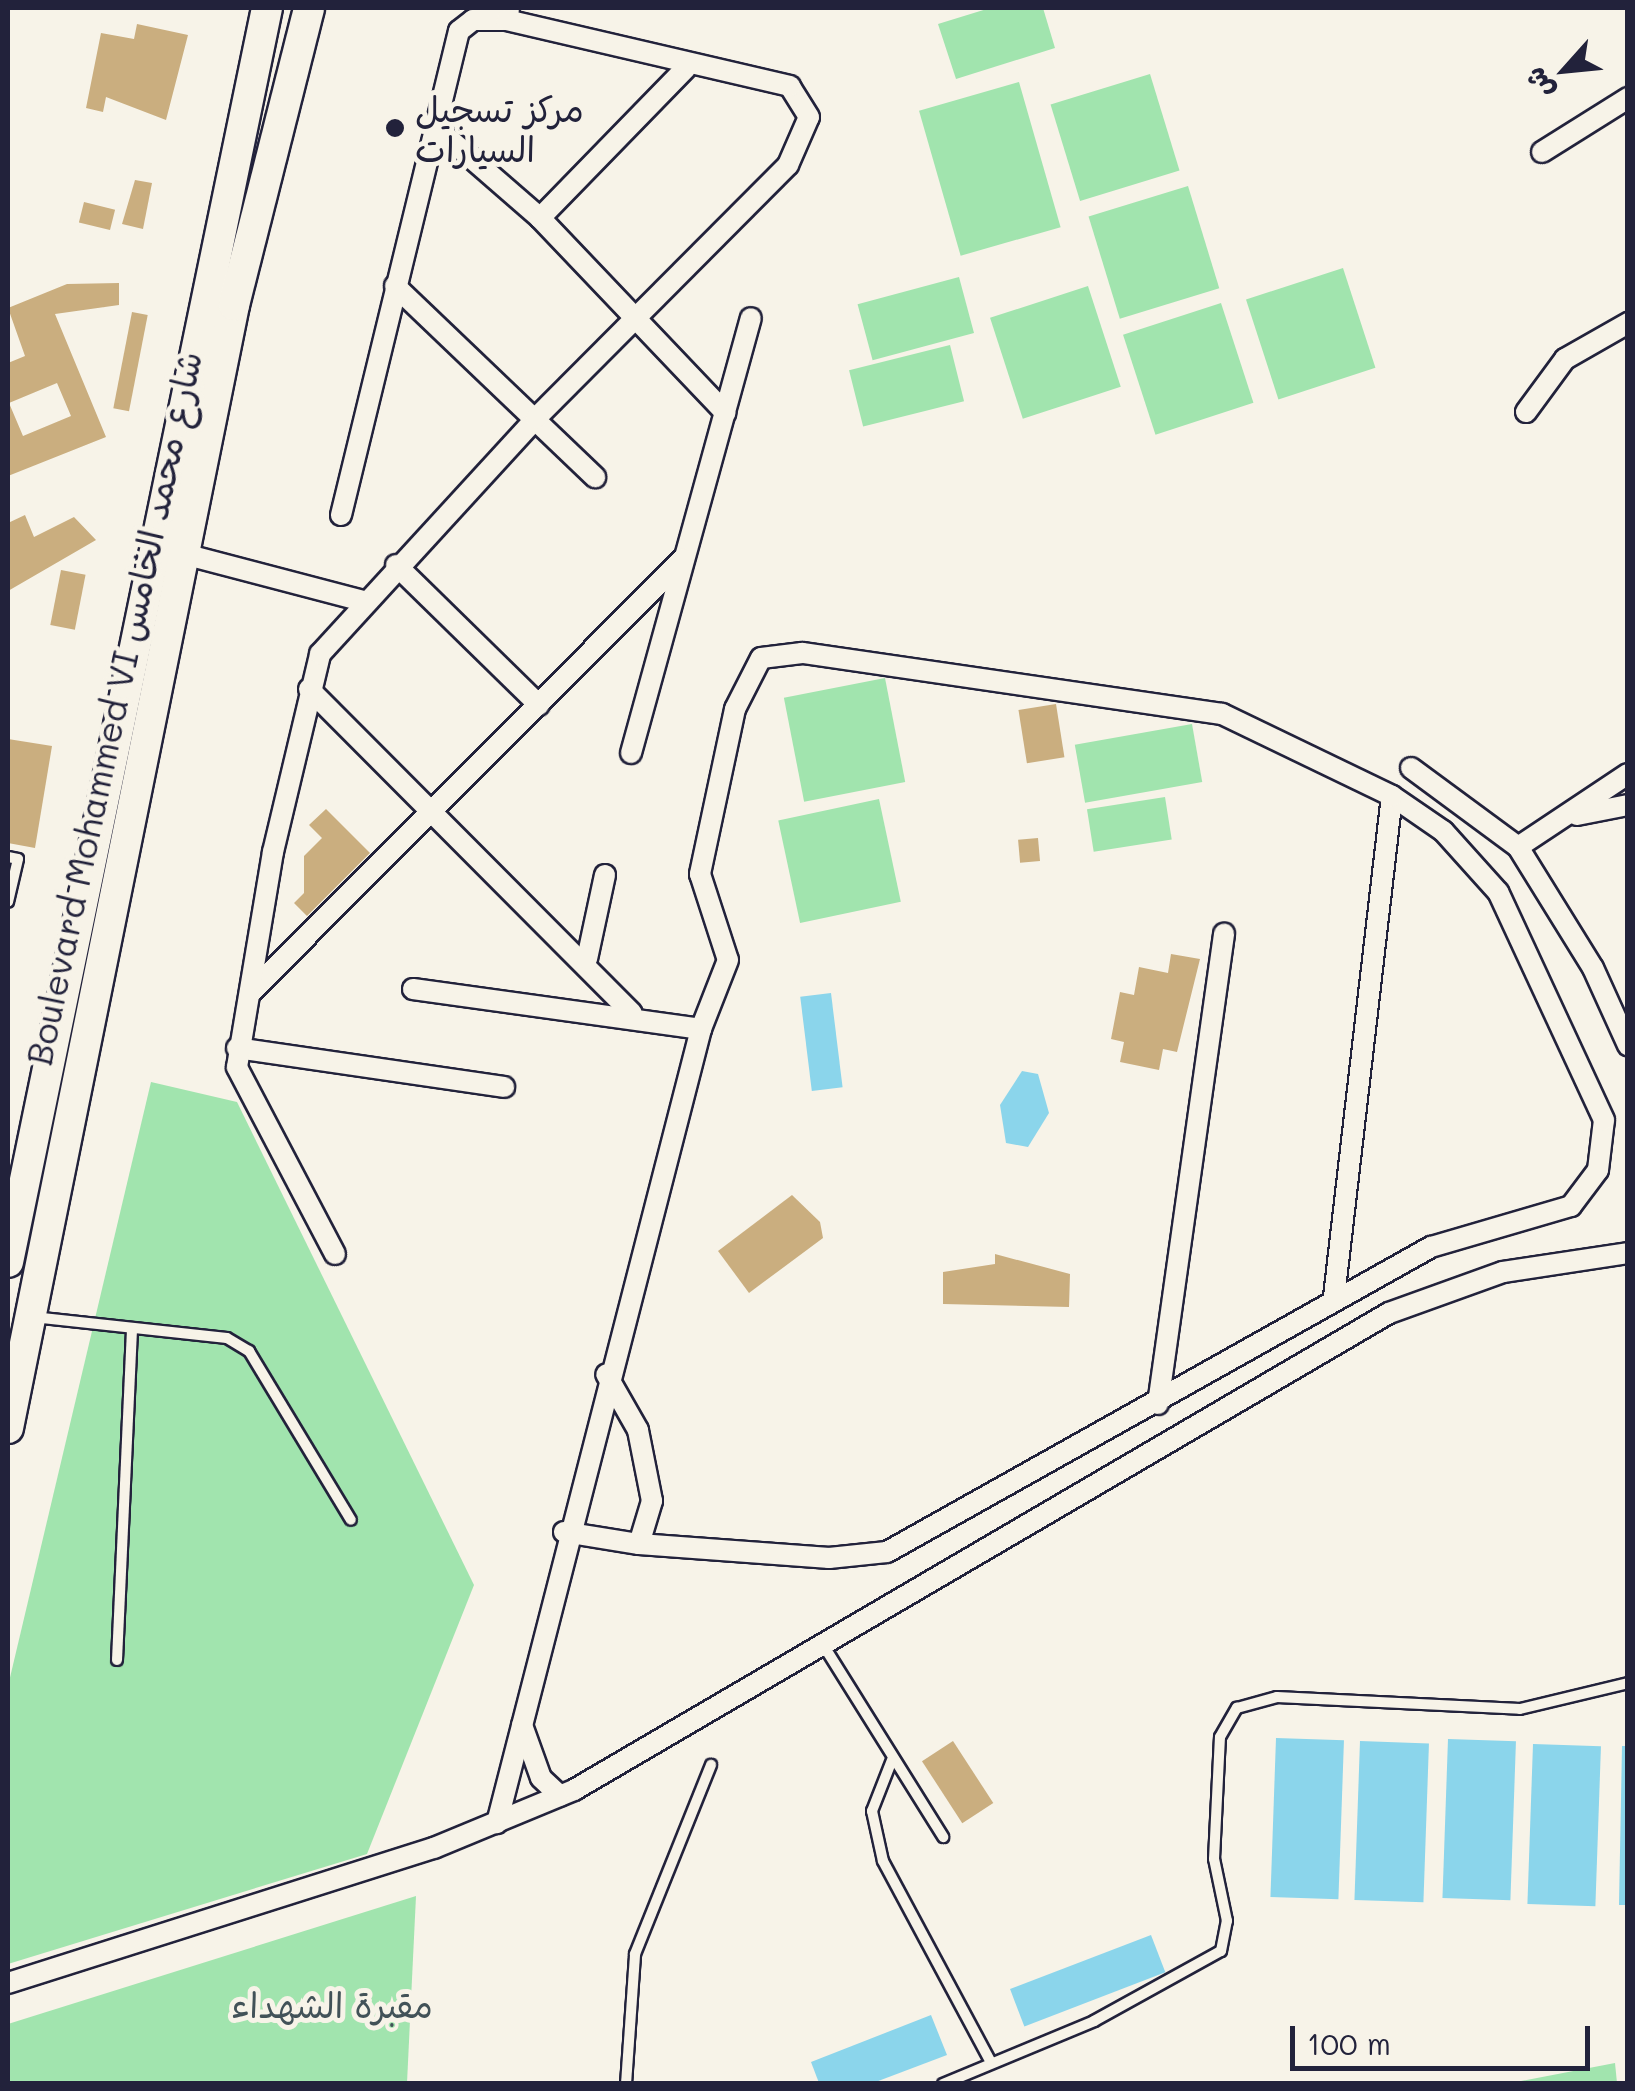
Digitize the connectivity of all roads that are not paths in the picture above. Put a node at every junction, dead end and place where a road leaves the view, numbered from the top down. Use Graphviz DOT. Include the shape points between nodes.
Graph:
graph roads {
  1 [pos="267,8"];
  2 [pos="309,8"];
  3 [pos="508,14"];
  4 [pos="686,68"];
  5 [pos="1628,98"];
  6 [pos="432,124"];
  7 [pos="1542,152"];
  8 [pos="540,218"];
  9 [pos="395,286"];
  10 [pos="638,315"];
  11 [pos="752,318"];
  12 [pos="1628,323"];
  13 [pos="1526,412"];
  14 [pos="726,413"];
  15 [pos="536,418"];
  16 [pos="595,477"];
  17 [pos="341,516"];
  18 [pos="184,554"];
  19 [pos="683,559"];
  20 [pos="396,565"];
  21 [pos="363,601"];
  22 [pos="309,689"];
  23 [pos="538,705"];
  24 [pos="631,753"];
  25 [pos="1412,768"];
  26 [pos="1628,774"];
  27 [pos="1392,796"];
  28 [pos="1628,805"];
  29 [pos="440,813"];
  30 [pos="1576,815"];
  31 [pos="1518,847"];
  32 [pos="8,858"];
  33 [pos="605,876"];
  34 [pos="8,902"];
  35 [pos="1224,934"];
  36 [pos="586,959"];
  37 [pos="413,989"];
  38 [pos="251,992"];
  39 [pos="632,1013"];
  40 [pos="701,1029"];
  41 [pos="1628,1044"];
  42 [pos="237,1048"];
  43 [pos="504,1088"];
  44 [pos="1628,1253"];
  45 [pos="334,1254"];
  46 [pos="8,1262"];
  47 [pos="1334,1297"];
  48 [pos="30,1317"];
  49 [pos="132,1330"];
  50 [pos="606,1374"];
  51 [pos="1158,1404"];
  52 [pos="8,1428"];
  53 [pos="351,1520"];
  54 [pos="564,1532"];
  55 [pos="639,1544"];
  56 [pos="822,1642"];
  57 [pos="118,1660"];
  58 [pos="1628,1683"];
  59 [pos="521,1723"];
  60 [pos="892,1760"];
  61 [pos="712,1765"];
  62 [pos="560,1796"];
  63 [pos="496,1823"];
  64 [pos="943,1837"];
  65 [pos="8,1984"];
  66 [pos="991,2062"];
  67 [pos="626,2084"];
  68 [pos="943,2084"];
  1 -- 46 [label="main road, Boulevard Mohammed VI شارع محمد الخامس"];
  2 -- 18 [label="main road, Boulevard Mohammed VI شارع محمد الخامس"];
  3 -- 4 [label="street"];
  3 -- 6 [label="street" via="473,20 459,30"];
  4 -- 8 [label="street"];
  4 -- 10 [label="street" via="790,86 809,117 788,165"];
  5 -- 7 [label="street"];
  6 -- 8 [label="street"];
  6 -- 9 [label="street"];
  8 -- 10 [label="street"];
  9 -- 15 [label="street"];
  9 -- 17 [label="street"];
  10 -- 14 [label="street"];
  10 -- 15 [label="street"];
  11 -- 14 [label="street"];
  12 -- 13 [label="street" via="1565,359"];
  14 -- 19 [label="street"];
  15 -- 16 [label="street"];
  15 -- 20 [label="street"];
  18 -- 21 [label="street"];
  18 -- 48 [label="main road, Boulevard Mohammed VI شارع محمد الخامس"];
  19 -- 23 [label="street"];
  19 -- 24 [label="street"];
  20 -- 21 [label="street"];
  20 -- 23 [label="street"];
  21 -- 22 [label="street" via="320,654"];
  22 -- 29 [label="street"];
  22 -- 38 [label="street"];
  23 -- 29 [label="street"];
  25 -- 31 [label="street"];
  26 -- 30 [label="street"];
  27 -- 40 [label="street" via="1222,714 777,651 761,658 740,697 704,843 700,874 728,960"];
  27 -- 47 [label="street"];
  27 -- 47 [label="street" via="1443,832 1498,892 1604,1120 1598,1170 1571,1206 1431,1248"];
  28 -- 30 [label="street"];
  29 -- 36 [label="street"];
  29 -- 38 [label="street"];
  30 -- 31 [label="street"];
  31 -- 41 [label="street" via="1593,968"];
  32 -- 34 [label="lane" via="18,860"];
  33 -- 36 [label="street"];
  35 -- 51 [label="street"];
  36 -- 39 [label="street"];
  37 -- 39 [label="street"];
  38 -- 42 [label="street"];
  39 -- 40 [label="street"];
  40 -- 50 [label="street"];
  42 -- 43 [label="street"];
  42 -- 45 [label="street" via="242,1082"];
  44 -- 56 [label="street" via="1503,1272 1388,1313"];
  47 -- 51 [label="street"];
  48 -- 49 [label="lane"];
  48 -- 52 [label="main road, Boulevard Mohammed VI شارع محمد الخامس"];
  49 -- 53 [label="lane" via="227,1338 249,1351"];
  49 -- 57 [label="lane"];
  50 -- 54 [label="street"];
  50 -- 55 [label="street" via="638,1430 653,1482"];
  51 -- 55 [label="street" via="887,1552 829,1558"];
  54 -- 55 [label="street"];
  54 -- 59 [label="street"];
  56 -- 60 [label="lane"];
  56 -- 62 [label="street" via="718,1711"];
  58 -- 66 [label="lane" via="1520,1709 1277,1697 1236,1708 1220,1737 1214,1859 1227,1921 1221,1951 1094,2021"];
  59 -- 62 [label="street" via="541,1778"];
  59 -- 63 [label="street"];
  60 -- 64 [label="lane"];
  60 -- 66 [label="lane" via="872,1811 883,1861"];
  61 -- 67 [label="lane" via="635,1954"];
  62 -- 63 [label="street"];
  63 -- 65 [label="street"];
  66 -- 68 [label="lane"];
}
